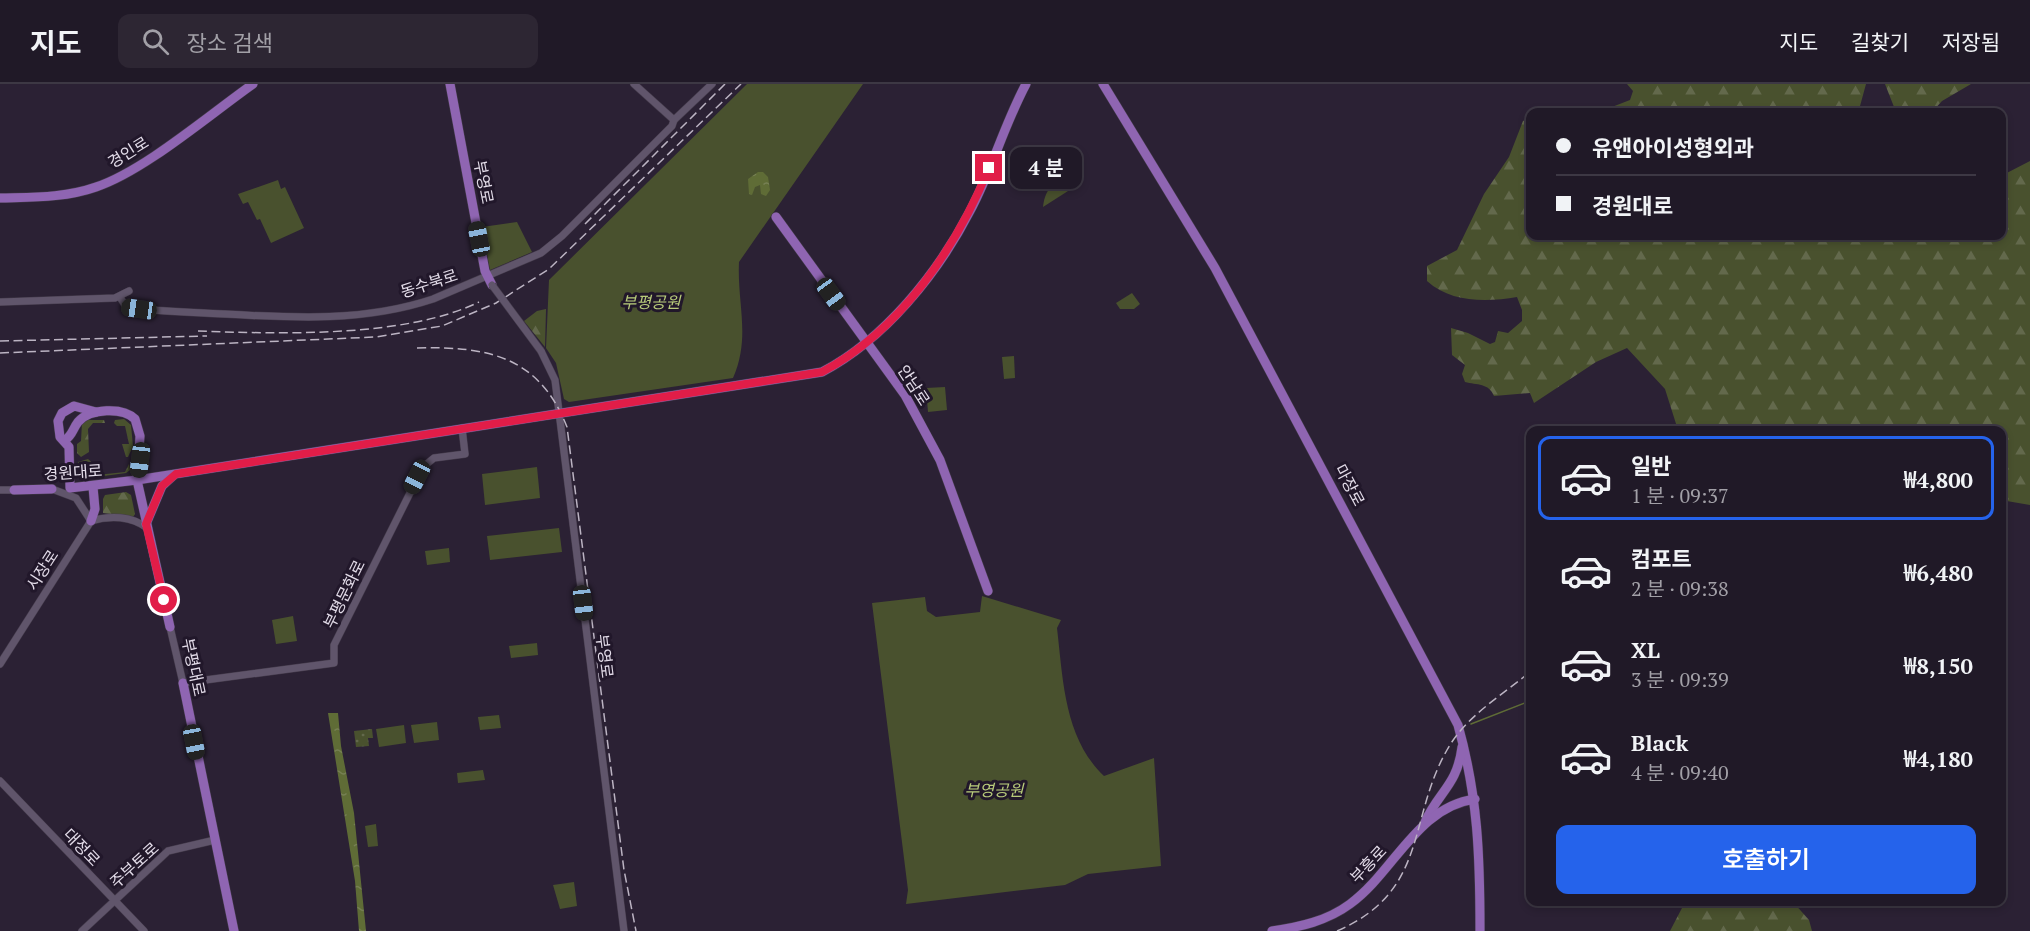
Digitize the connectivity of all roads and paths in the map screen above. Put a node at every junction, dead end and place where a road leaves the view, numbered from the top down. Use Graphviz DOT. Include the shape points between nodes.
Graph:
graph roads {
  1 [pos="253,84"];
  2 [pos="450,84"];
  3 [pos="634,84"];
  4 [pos="712,84"];
  5 [pos="1026,84"];
  6 [pos="1103,84"];
  7 [pos="674,120"];
  8 [pos="0,198"];
  9 [pos="776,217"];
  10 [pos="490,280"];
  11 [pos="129,291"];
  12 [pos="120,297"];
  13 [pos="0,302"];
  14 [pos="865,341"];
  15 [pos="96,412"];
  16 [pos="559,414"];
  17 [pos="462,428"];
  18 [pos="64,441"];
  19 [pos="176,474"];
  20 [pos="137,480"];
  21 [pos="93,487"];
  22 [pos="70,488"];
  23 [pos="51,489"];
  24 [pos="0,490"];
  25 [pos="14,490"];
  26 [pos="91,521"];
  27 [pos="147,526"];
  28 [pos="988,591"];
  29 [pos="170,627"];
  30 [pos="0,664"];
  31 [pos="183,683"];
  32 [pos="1463,742"];
  33 [pos="0,781"];
  34 [pos="1475,799"];
  35 [pos="1424,825"];
  36 [pos="215,840"];
  37 [pos="115,900"];
  38 [pos="82,931"];
  39 [pos="144,931"];
  40 [pos="234,931"];
  41 [pos="624,931"];
  42 [pos="1272,931"];
  43 [pos="1480,931"];
  1 -- 8 [label="main road, 경인로" via="141,164 97,187 68,195"];
  2 -- 10 [label="main road, 부영로"];
  3 -- 7 [label="street"];
  4 -- 7 [label="street, 동수북로"];
  5 -- 14 [label="main road, 경원대로" via="970,211 934,271 898,312"];
  6 -- 32 [label="main road, 마장로" via="1255,340 1377,568 1458,725"];
  7 -- 10 [label="street, 동수북로" via="548,248"];
  9 -- 14 [label="main road, 안남로"];
  10 -- 12 [label="street, 동수북로" via="414,305 333,318 168,312 126,307"];
  10 -- 16 [label="street, 부영로, bridge" via="541,351 555,380"];
  11 -- 12 [label="street"];
  12 -- 13 [label="street, 동수북로"];
  14 -- 16 [label="main road, 경원대로" via="833,366 814,375"];
  14 -- 28 [label="main road, 안남로" via="904,395 940,460"];
  15 -- 18 [label="main road" via="78,422"];
  15 -- 18 [label="main road" via="79,406 62,413 58,422"];
  15 -- 20 [label="main road, 부평대로" via="125,412 135,419 140,436"];
  16 -- 17 [label="main road, 경원대로"];
  16 -- 41 [label="street, 부영로"];
  17 -- 19 [label="main road, 경원대로"];
  17 -- 31 [label="street, 부평문화로" via="465,454 434,458 423,467 334,645 334,663"];
  18 -- 22 [label="main road" via="69,451"];
  19 -- 20 [label="main road, 경원대로"];
  19 -- 27 [label="main road" via="162,486"];
  20 -- 21 [label="main road, 경원대로"];
  20 -- 27 [label="main road, 부평대로"];
  21 -- 22 [label="main road, 경원대로"];
  21 -- 26 [label="main road, 시장로" via="95,508"];
  22 -- 23 [label="street, 경원대로"];
  23 -- 25 [label="main road, 경원대로"];
  23 -- 26 [label="street" via="76,498"];
  24 -- 25 [label="street, 경원대로"];
  26 -- 27 [label="street" via="105,517 132,519"];
  26 -- 30 [label="street, 시장로"];
  27 -- 29 [label="main road, 부평대로"];
  29 -- 31 [label="street, 부평대로"];
  31 -- 36 [label="main road, 부평대로"];
  32 -- 34 [label="main road, 마장로"];
  32 -- 35 [label="main road" via="1452,784 1431,808"];
  33 -- 37 [label="street, 대정로"];
  34 -- 35 [label="main road, 부흥로" via="1452,804"];
  34 -- 43 [label="main road, 마장로"];
  35 -- 42 [label="main road, 부흥로" via="1352,903 1323,920"];
  36 -- 37 [label="street, 주부토로" via="168,851"];
  36 -- 40 [label="main road, 부평대로"];
  37 -- 38 [label="street, 주부토로"];
  37 -- 39 [label="street, 대정로"];
}
